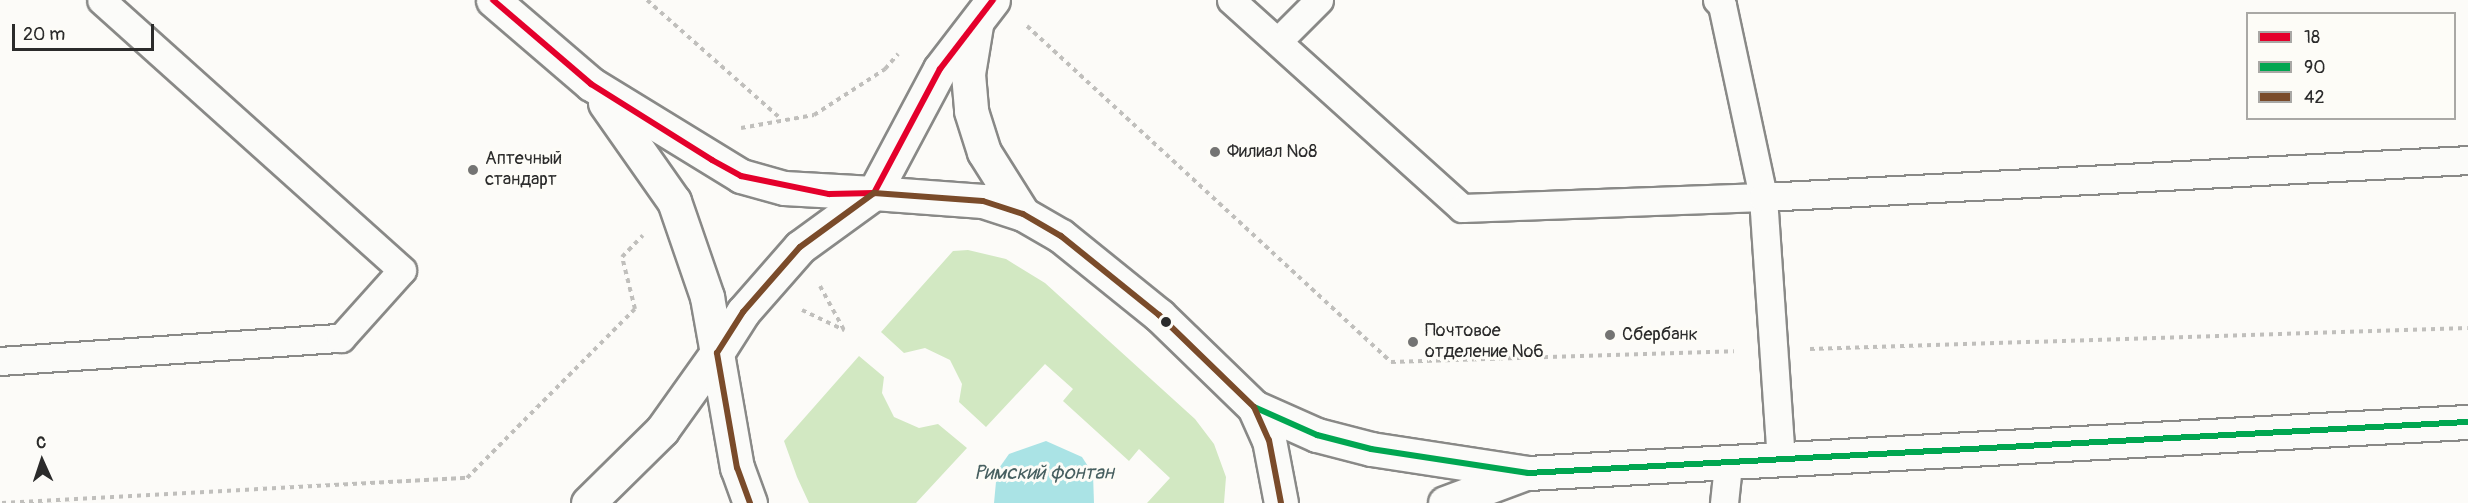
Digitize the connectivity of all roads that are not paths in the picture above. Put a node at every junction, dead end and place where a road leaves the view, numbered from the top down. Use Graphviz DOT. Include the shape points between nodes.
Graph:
graph roads {
  1 [pos="101,0"];
  2 [pos="493,0"];
  3 [pos="1231,0"];
  4 [pos="1319,0"];
  5 [pos="1722,2"];
  6 [pos="985,10"];
  7 [pos="1278,41"];
  8 [pos="591,84"];
  9 [pos="2468,160"];
  10 [pos="874,193"];
  11 [pos="1763,197"];
  12 [pos="1023,214"];
  13 [pos="717,353"];
  14 [pos="0,360"];
  15 [pos="1254,407"];
  16 [pos="2468,422"];
  17 [pos="1781,461"];
  18 [pos="1728,464"];
  19 [pos="1528,473"];
  20 [pos="588,503"];
  21 [pos="750,503"];
  22 [pos="1281,503"];
  23 [pos="1445,503"];
  24 [pos="1724,503"];
  1 -- 14 [label="lane" via="402,270 341,338"];
  2 -- 8 [label="street"];
  3 -- 7 [label="lane"];
  4 -- 7 [label="lane"];
  5 -- 11 [label="lane"];
  6 -- 10 [label="street" via="940,69"];
  6 -- 12 [label="street" via="968,74 971,111 984,152"];
  7 -- 11 [label="lane" via="1462,208"];
  8 -- 10 [label="street" via="712,160 784,188"];
  8 -- 13 [label="street" via="674,201 707,297"];
  9 -- 11 [label="lane"];
  10 -- 12 [label="street" via="983,201"];
  10 -- 13 [label="street" via="800,247 764,285"];
  11 -- 17 [label="lane"];
  12 -- 15 [label="street" via="1061,236 1158,315"];
  13 -- 20 [label="street" via="662,430"];
  13 -- 21 [label="street" via="737,468"];
  15 -- 19 [label="street" via="1317,435 1371,449"];
  15 -- 22 [label="street" via="1269,440"];
  16 -- 17 [label="street"];
  17 -- 18 [label="street"];
  18 -- 19 [label="street"];
  18 -- 24 [label="lane"];
  19 -- 23 [label="street"];
}
